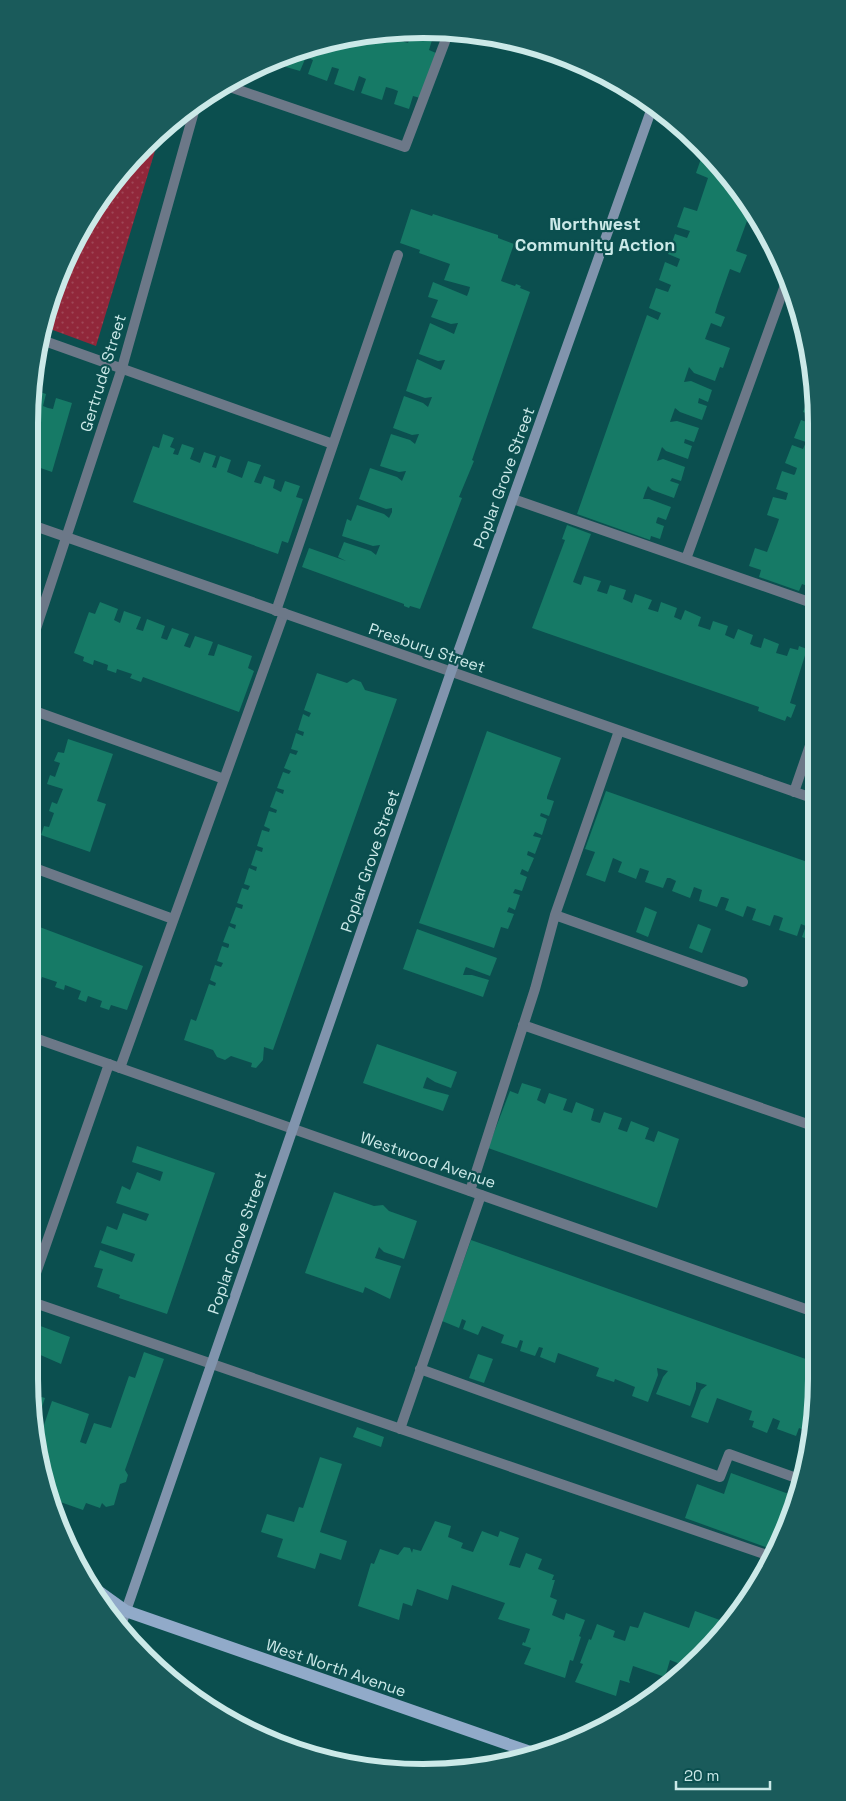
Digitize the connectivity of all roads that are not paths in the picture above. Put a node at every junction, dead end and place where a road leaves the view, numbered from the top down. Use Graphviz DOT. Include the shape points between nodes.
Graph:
graph roads {
  1 [pos="446,38"];
  2 [pos="233,87"];
  3 [pos="650,112"];
  4 [pos="192,114"];
  5 [pos="398,255"];
  6 [pos="786,294"];
  7 [pos="47,342"];
  8 [pos="122,368"];
  9 [pos="333,444"];
  10 [pos="513,499"];
  11 [pos="38,527"];
  12 [pos="66,537"];
  13 [pos="686,559"];
  14 [pos="808,602"];
  15 [pos="280,612"];
  16 [pos="38,623"];
  17 [pos="451,672"];
  18 [pos="38,712"];
  19 [pos="619,731"];
  20 [pos="808,751"];
  21 [pos="224,778"];
  22 [pos="794,792"];
  23 [pos="808,797"];
  24 [pos="38,869"];
  25 [pos="555,915"];
  26 [pos="173,919"];
  27 [pos="743,982"];
  28 [pos="523,1025"];
  29 [pos="38,1039"];
  30 [pos="108,1064"];
  31 [pos="120,1068"];
  32 [pos="808,1124"];
  33 [pos="294,1129"];
  34 [pos="470,1191"];
  35 [pos="480,1195"];
  36 [pos="38,1267"];
  37 [pos="38,1303"];
  38 [pos="808,1310"];
  39 [pos="211,1364"];
  40 [pos="420,1369"];
  41 [pos="400,1429"];
  42 [pos="795,1478"];
  43 [pos="766,1555"];
  44 [pos="105,1596"];
  45 [pos="126,1611"];
  46 [pos="116,1612"];
  47 [pos="123,1620"];
  48 [pos="524,1750"];
  1 -- 2 [label="street" via="405,148"];
  3 -- 10 [label="street, Poplar Grove Street"];
  4 -- 8 [label="street, Gertrude Street"];
  5 -- 9 [label="street"];
  6 -- 13 [label="street"];
  7 -- 8 [label="street"];
  8 -- 9 [label="street"];
  8 -- 12 [label="street, Gertrude Street"];
  9 -- 15 [label="street"];
  10 -- 13 [label="street"];
  10 -- 17 [label="street, Poplar Grove Street"];
  11 -- 12 [label="street, Presbury Street"];
  12 -- 15 [label="street, Presbury Street"];
  12 -- 16 [label="street, Gertrude Street"];
  13 -- 14 [label="street"];
  15 -- 17 [label="street, Presbury Street"];
  15 -- 21 [label="street"];
  17 -- 19 [label="street, Presbury Street"];
  17 -- 33 [label="street, Poplar Grove Street"];
  18 -- 21 [label="street"];
  19 -- 22 [label="street, Presbury Street"];
  19 -- 25 [label="street"];
  20 -- 22 [label="street"];
  21 -- 26 [label="street"];
  22 -- 23 [label="street, Presbury Street"];
  24 -- 26 [label="street"];
  25 -- 27 [label="street"];
  25 -- 28 [label="street"];
  26 -- 31 [label="street"];
  28 -- 32 [label="street"];
  28 -- 34 [label="street"];
  29 -- 30 [label="street, Westwood Avenue"];
  30 -- 31 [label="street, Westwood Avenue"];
  30 -- 36 [label="street"];
  31 -- 33 [label="street, Westwood Avenue"];
  33 -- 34 [label="street, Westwood Avenue"];
  33 -- 39 [label="street, Poplar Grove Street"];
  34 -- 35 [label="street, Westwood Avenue"];
  35 -- 38 [label="street, Westwood Avenue"];
  35 -- 40 [label="street"];
  37 -- 39 [label="street"];
  39 -- 41 [label="street"];
  39 -- 45 [label="street, Poplar Grove Street"];
  40 -- 41 [label="street"];
  40 -- 42 [label="street" via="720,1477 729,1454"];
  41 -- 43 [label="street"];
  44 -- 45 [label="main road, West North Avenue"];
  45 -- 46 [label="main road, West North Avenue"];
  45 -- 47 [label="street, Poplar Grove Street"];
  45 -- 48 [label="main road, West North Avenue"];
}
